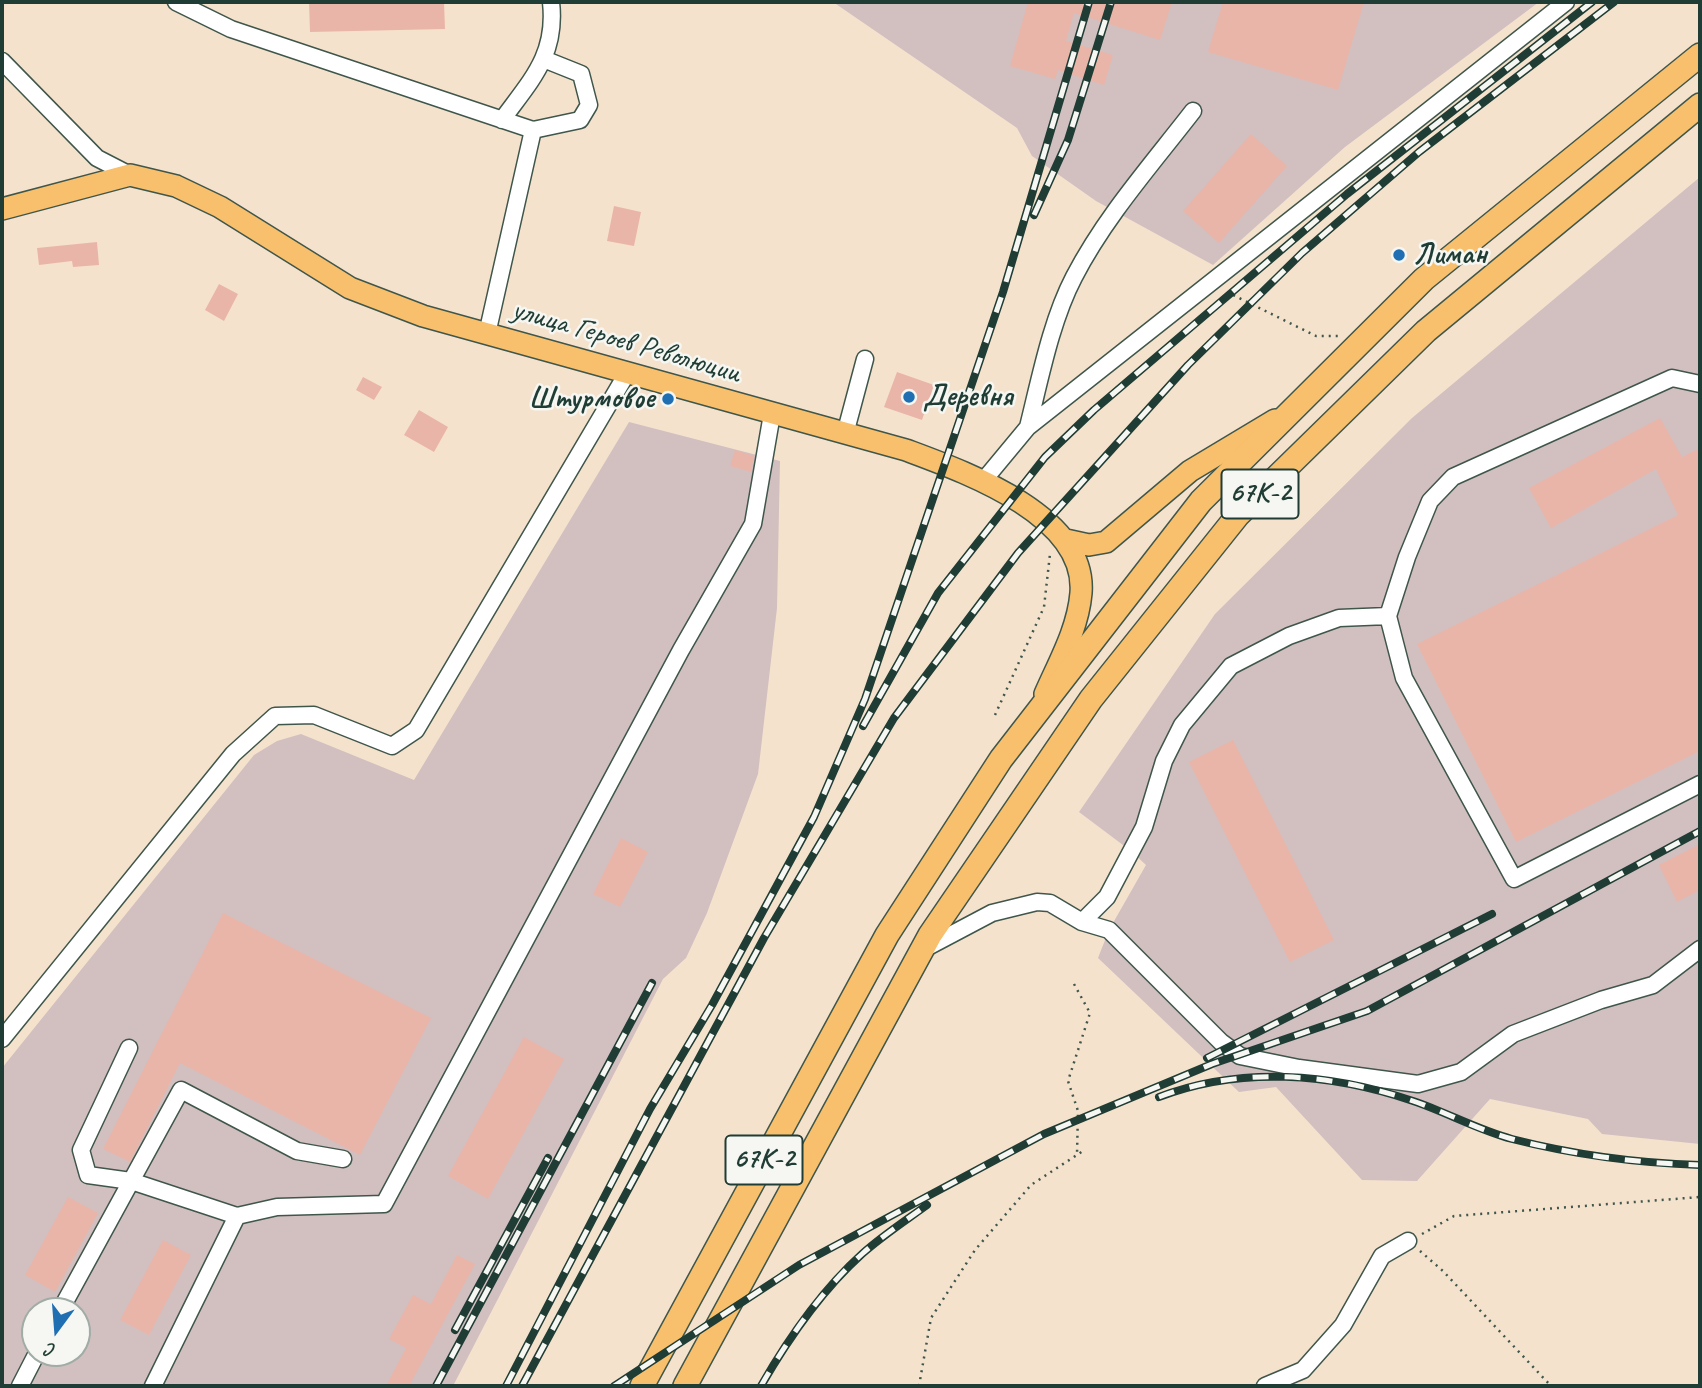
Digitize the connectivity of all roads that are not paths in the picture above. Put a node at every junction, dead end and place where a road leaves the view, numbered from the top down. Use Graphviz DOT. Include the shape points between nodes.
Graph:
graph roads {
  1 [pos="176,2"];
  2 [pos="551,2"];
  3 [pos="1566,2"];
  4 [pos="1700,55"];
  5 [pos="545,60"];
  6 [pos="2,61"];
  7 [pos="1700,105"];
  8 [pos="1193,111"];
  9 [pos="502,120"];
  10 [pos="533,130"];
  11 [pos="130,175"];
  12 [pos="2,209"];
  13 [pos="487,334"];
  14 [pos="865,359"];
  15 [pos="625,375"];
  16 [pos="1700,384"];
  17 [pos="1297,408"];
  18 [pos="772,414"];
  19 [pos="1028,427"];
  20 [pos="845,434"];
  21 [pos="984,480"];
  22 [pos="1059,534"];
  23 [pos="1388,616"];
  24 [pos="1040,706"];
  25 [pos="1700,784"];
  26 [pos="1082,922"];
  27 [pos="1700,949"];
  28 [pos="921,951"];
  29 [pos="2,1039"];
  30 [pos="130,1048"];
  31 [pos="343,1159"];
  32 [pos="131,1181"];
  33 [pos="237,1216"];
  34 [pos="1408,1241"];
  35 [pos="68,1297"];
  36 [pos="30,1367"];
  37 [pos="20,1386"];
  38 [pos="153,1386"];
  39 [pos="642,1386"];
  40 [pos="685,1386"];
  41 [pos="1265,1386"];
  1 -- 9 [label="street" via="231,29"];
  2 -- 5 [label="street" via="554,23"];
  3 -- 19 [label="street"];
  4 -- 17 [label="highway, 67К-2" via="1424,279"];
  5 -- 9 [label="street"];
  5 -- 10 [label="street" via="581,74 589,104 580,120"];
  6 -- 11 [label="street" via="97,158"];
  7 -- 28 [label="highway, 67К-2" via="1426,331 1238,515 1091,699"];
  8 -- 19 [label="street" via="1115,212 1073,279 1043,365"];
  9 -- 10 [label="street"];
  10 -- 13 [label="street"];
  11 -- 12 [label="main road, улица Героев Революции"];
  11 -- 13 [label="main road, улица Героев Революции" via="176,186 220,207 350,288"];
  13 -- 15 [label="main road, улица Героев Революции"];
  14 -- 20 [label="street"];
  15 -- 18 [label="main road, улица Героев Революции"];
  15 -- 29 [label="street" via="416,730 392,746 314,715 275,716 233,754"];
  16 -- 23 [label="street" via="1672,378 1453,477 1430,501"];
  17 -- 22 [label="main road" via="1190,471 1106,542 1089,545"];
  17 -- 24 [label="highway, 67К-2" via="1201,501"];
  18 -- 20 [label="main road, улица Героев Революции"];
  18 -- 33 [label="street" via="754,524 384,1204 277,1207"];
  19 -- 21 [label="street"];
  20 -- 21 [label="main road, улица Героев Революции" via="906,450"];
  21 -- 22 [label="main road, улица Героев Революции"];
  22 -- 24 [label="main road" via="1079,566 1081,592 1075,626"];
  23 -- 25 [label="street" via="1404,678 1514,879"];
  23 -- 26 [label="street" via="1339,618 1289,636 1231,666 1182,725 1164,761 1144,827 1107,897"];
  24 -- 39 [label="highway, 67К-2" via="887,935"];
  26 -- 27 [label="street" via="1109,930 1240,1056 1418,1084 1461,1072 1513,1034 1653,985"];
  26 -- 28 [label="street" via="1050,903 1037,902 976,919"];
  28 -- 40 [label="highway, 67К-2"];
  30 -- 32 [label="street" via="82,1150 88,1175"];
  31 -- 32 [label="street" via="297,1151 181,1090"];
  32 -- 33 [label="street"];
  32 -- 35 [label="street"];
  33 -- 38 [label="street"];
  34 -- 41 [label="street" via="1382,1256 1343,1325 1303,1370"];
  36 -- 37 [label="street"];
}
